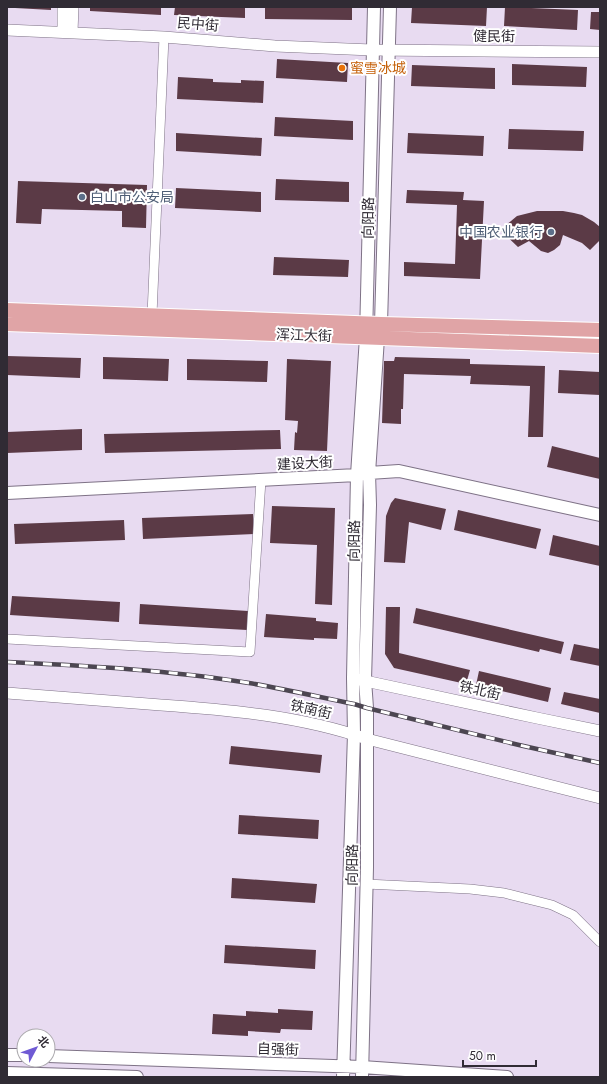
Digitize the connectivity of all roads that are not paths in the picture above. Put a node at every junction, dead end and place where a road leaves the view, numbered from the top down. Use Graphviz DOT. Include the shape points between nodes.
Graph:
graph roads {
  1 [pos="63,7"];
  2 [pos="73,7"];
  3 [pos="374,7"];
  4 [pos="390,7"];
  5 [pos="7,30"];
  6 [pos="67,32"];
  7 [pos="164,37"];
  8 [pos="372,50"];
  9 [pos="388,50"];
  10 [pos="600,52"];
  11 [pos="7,310"];
  12 [pos="152,315"];
  13 [pos="366,323"];
  14 [pos="7,324"];
  15 [pos="380,324"];
  16 [pos="600,330"];
  17 [pos="372,337"];
  18 [pos="600,346"];
  19 [pos="369,473"];
  20 [pos="357,476"];
  21 [pos="261,480"];
  22 [pos="7,493"];
  23 [pos="600,515"];
  24 [pos="7,639"];
  25 [pos="353,678"];
  26 [pos="365,680"];
  27 [pos="7,693"];
  28 [pos="600,731"];
  29 [pos="354,734"];
  30 [pos="367,739"];
  31 [pos="600,798"];
  32 [pos="366,884"];
  33 [pos="600,942"];
  34 [pos="56,1056"];
  35 [pos="343,1072"];
  36 [pos="362,1072"];
  37 [pos="7,1073"];
  38 [pos="137,1077"];
  39 [pos="507,1077"];
  1 -- 6 [label="street"];
  2 -- 6 [label="street"];
  3 -- 8 [label="main road, 向阳路"];
  4 -- 9 [label="main road, 向阳路"];
  5 -- 6 [label="street, 民中街"];
  6 -- 7 [label="street, 民中街"];
  7 -- 8 [label="street, 民中街" via="275,46"];
  7 -- 12 [label="street"];
  8 -- 9 [label="street, 民中街"];
  8 -- 13 [label="main road, 向阳路"];
  9 -- 10 [label="street, 健民街"];
  9 -- 15 [label="main road, 向阳路"];
  11 -- 12 [label="main road, 浑江大街"];
  12 -- 13 [label="main road, 浑江大街"];
  13 -- 15 [label="main road, 浑江大街"];
  13 -- 17 [label="main road, 向阳路"];
  14 -- 17 [label="main road, 浑江大街"];
  15 -- 16 [label="main road, 浑江大街"];
  15 -- 17 [label="main road, 向阳路"];
  17 -- 18 [label="main road, 浑江大街"];
  17 -- 19 [label="main road, 向阳路"];
  17 -- 20 [label="main road, 向阳路"];
  19 -- 20 [label="main road, 建设大街"];
  19 -- 23 [label="main road, 建设大街" via="399,472"];
  19 -- 26 [label="main road, 向阳路"];
  20 -- 21 [label="main road, 建设大街"];
  20 -- 25 [label="main road, 向阳路"];
  21 -- 22 [label="main road, 建设大街"];
  21 -- 24 [label="street" via="250,652"];
  25 -- 26 [label="street, 铁北街"];
  25 -- 29 [label="main road, 向阳路"];
  26 -- 28 [label="street, 铁北街"];
  26 -- 30 [label="main road, 向阳路"];
  27 -- 29 [label="street, 铁南街" via="249,713 285,718"];
  29 -- 30 [label="street, 铁南街"];
  29 -- 35 [label="main road, 向阳路"];
  30 -- 31 [label="street, 铁南街"];
  30 -- 32 [label="main road, 向阳路"];
  32 -- 33 [label="street" via="504,893 552,905 573,915"];
  32 -- 36 [label="main road, 向阳路"];
  34 -- 35 [label="main road, 自强街" via="294,1065"];
  35 -- 36 [label="main road, 自强街"];
  36 -- 39 [label="main road, 自强街"];
  37 -- 38 [label="main road"];
}
